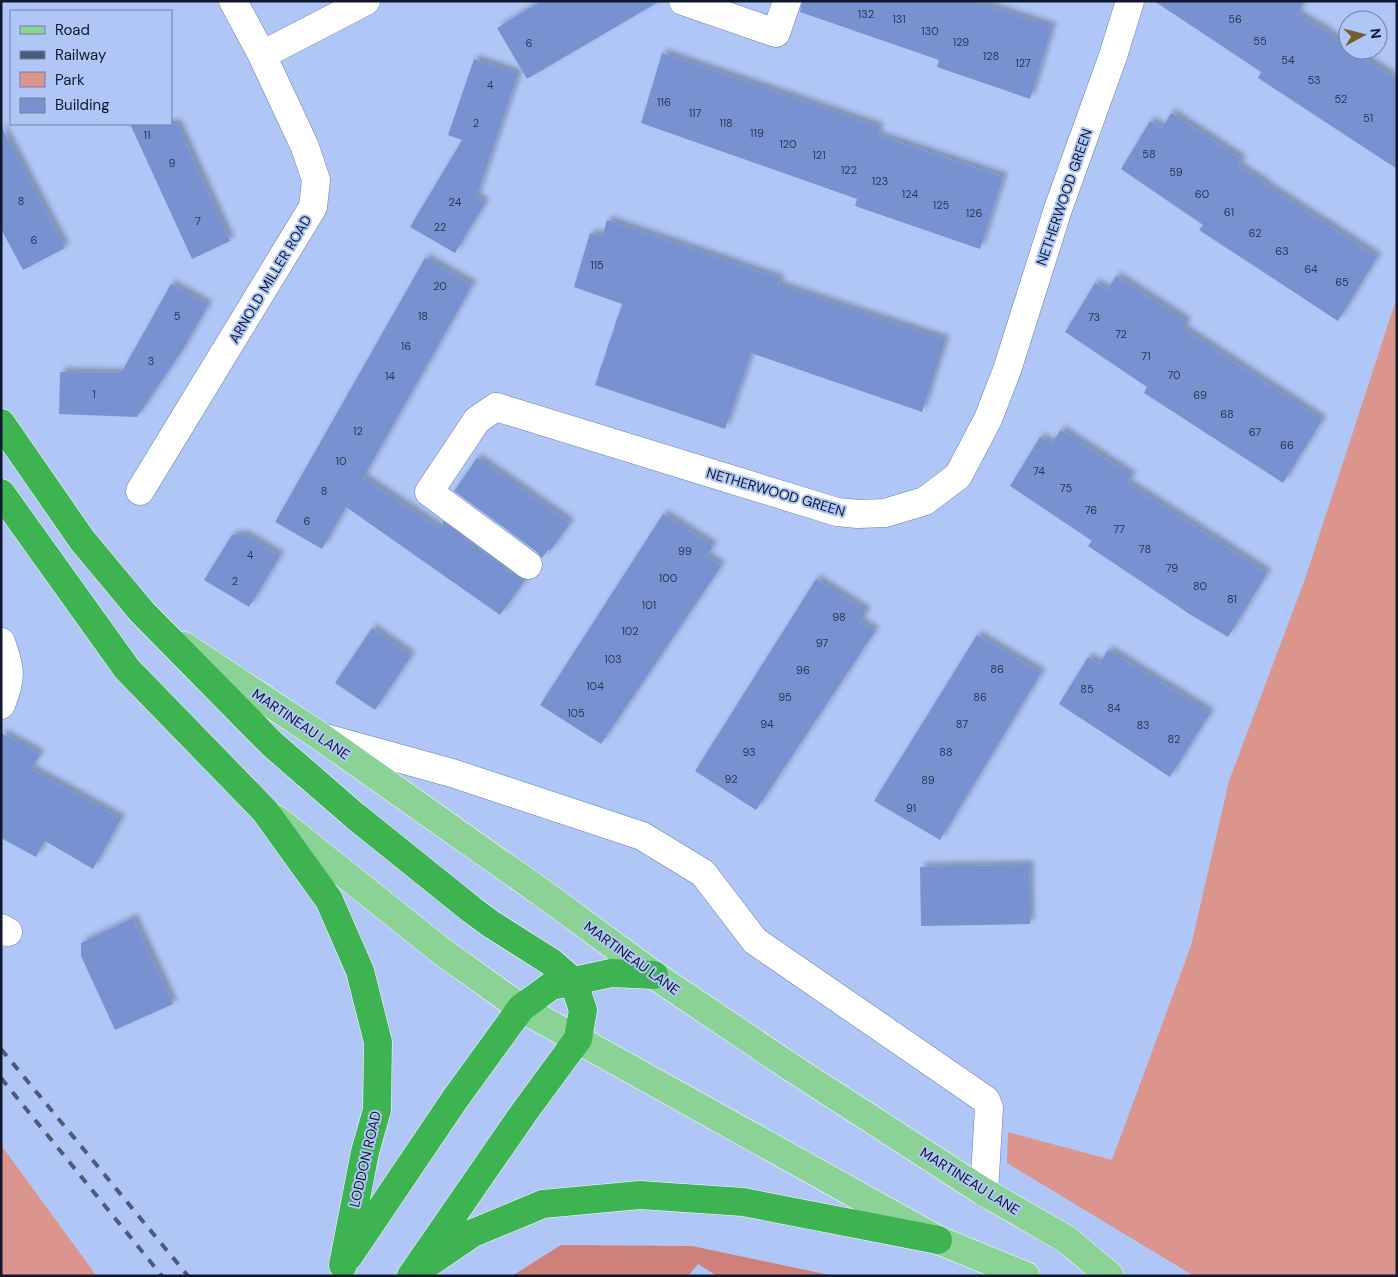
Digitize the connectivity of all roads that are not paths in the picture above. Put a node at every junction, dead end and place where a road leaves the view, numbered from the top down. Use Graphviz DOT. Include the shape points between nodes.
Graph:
graph roads {
  1 [pos="233,1"];
  2 [pos="366,1"];
  3 [pos="683,1"];
  4 [pos="787,1"];
  5 [pos="1130,1"];
  6 [pos="262,55"];
  7 [pos="7,431"];
  8 [pos="140,490"];
  9 [pos="1,493"];
  10 [pos="528,566"];
  11 [pos="160,630"];
  12 [pos="1,642"];
  13 [pos="1,705"];
  14 [pos="321,737"];
  15 [pos="265,811"];
  16 [pos="654,975"];
  17 [pos="572,981"];
  18 [pos="521,1008"];
  19 [pos="578,1039"];
  20 [pos="984,1192"];
  21 [pos="938,1240"];
  22 [pos="339,1271"];
  23 [pos="412,1275"];
  24 [pos="1026,1276"];
  25 [pos="1110,1276"];
  1 -- 6 [label="street, ARNOLD MILLER ROAD"];
  2 -- 6 [label="street"];
  3 -- 4 [label="street" via="776,33"];
  5 -- 10 [label="street, NETHERWOOD GREEN" via="1058,209 1007,370 988,419 958,476 925,502 885,513 837,512 499,399 477,420 429,492"];
  6 -- 8 [label="street, ARNOLD MILLER ROAD" via="305,147 316,180 313,207"];
  7 -- 11 [label="highway, MARTINEAU LANE" via="82,540"];
  9 -- 15 [label="highway" via="127,669"];
  11 -- 14 [label="main road, MARTINEAU LANE"];
  11 -- 17 [label="highway, MARTINEAU LANE" via="272,744 355,816 472,910 552,962"];
  12 -- 13 [label="street" via="8,664 9,683"];
  14 -- 16 [label="main road, MARTINEAU LANE"];
  14 -- 20 [label="street" via="452,773 642,836 704,873 755,941 986,1100 989,1108"];
  15 -- 18 [label="main road" via="440,950"];
  15 -- 22 [label="highway, LODDON ROAD" via="329,900 360,971 378,1042 377,1110"];
  16 -- 17 [label="highway, LODDON ROAD" via="611,973"];
  16 -- 20 [label="main road, MARTINEAU LANE"];
  17 -- 18 [label="highway, LODDON ROAD" via="551,986"];
  17 -- 19 [label="highway, MARTINEAU LANE" via="583,1010"];
  18 -- 19 [label="main road"];
  18 -- 22 [label="highway, LODDON ROAD" via="455,1098"];
  19 -- 21 [label="main road"];
  19 -- 23 [label="highway"];
  20 -- 25 [label="main road, MARTINEAU LANE" via="1066,1239"];
  21 -- 23 [label="highway" via="743,1202 640,1195 543,1204 472,1233"];
  21 -- 24 [label="main road"];
}
